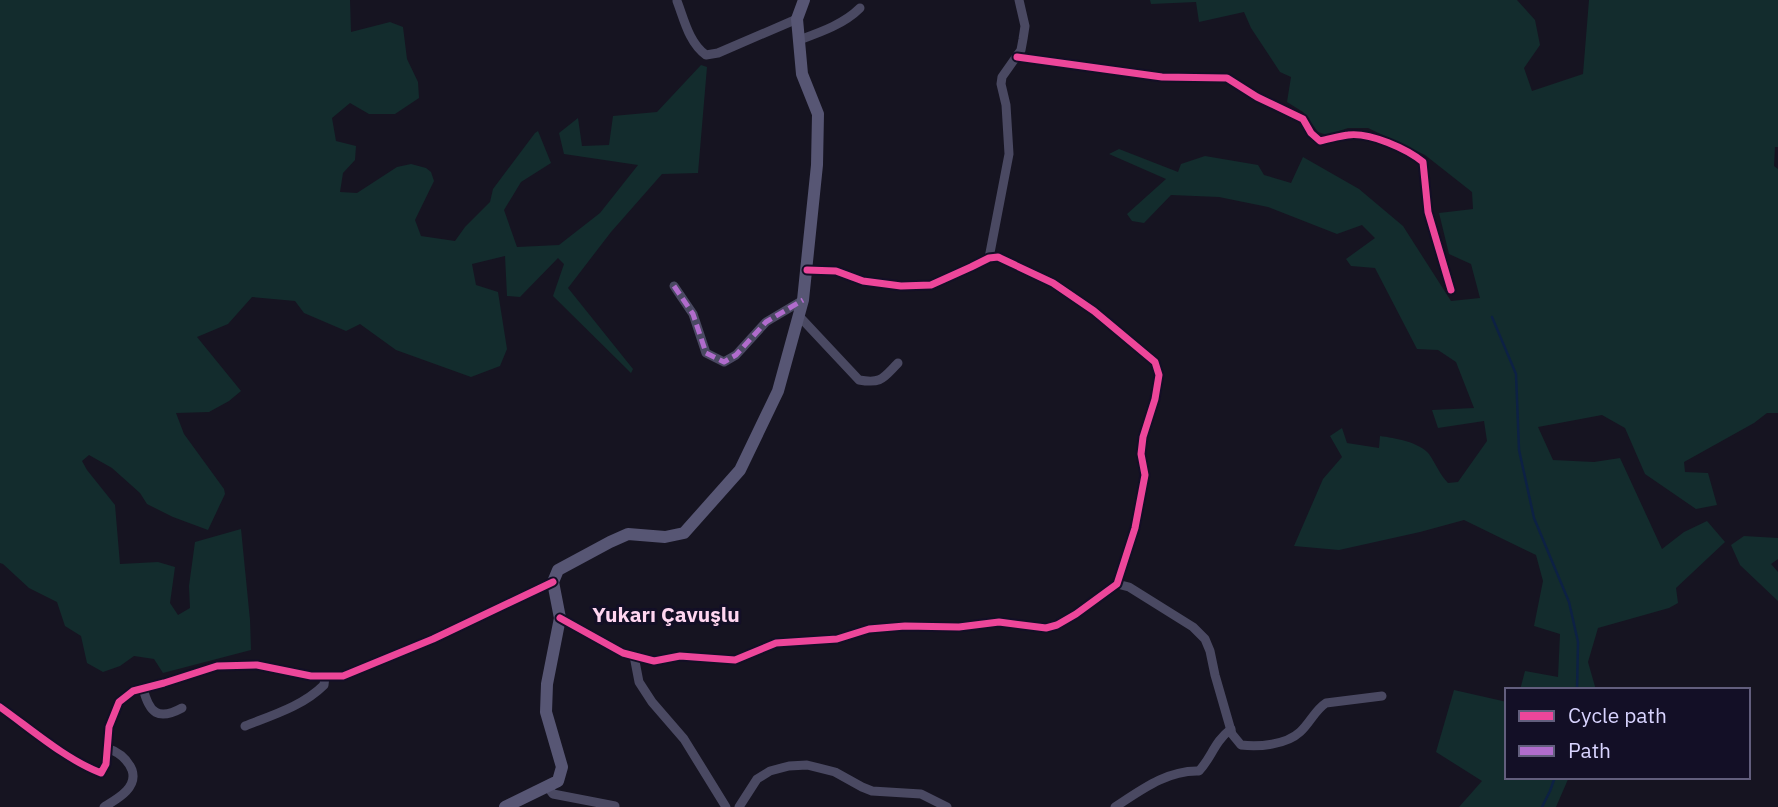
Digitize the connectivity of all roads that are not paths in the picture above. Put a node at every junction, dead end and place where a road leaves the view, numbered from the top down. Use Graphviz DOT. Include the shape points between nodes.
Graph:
graph roads {
  1 [pos="804,0"];
  2 [pos="1019,0"];
  3 [pos="677,1"];
  4 [pos="860,8"];
  5 [pos="797,19"];
  6 [pos="799,40"];
  7 [pos="1017,57"];
  8 [pos="989,258"];
  9 [pos="807,270"];
  10 [pos="674,286"];
  11 [pos="1451,290"];
  12 [pos="803,300"];
  13 [pos="799,316"];
  14 [pos="898,363"];
  15 [pos="553,582"];
  16 [pos="1117,584"];
  17 [pos="560,618"];
  18 [pos="634,656"];
  19 [pos="325,676"];
  20 [pos="143,688"];
  21 [pos="1382,696"];
  22 [pos="0,707"];
  23 [pos="182,708"];
  24 [pos="245,726"];
  25 [pos="1231,729"];
  26 [pos="107,748"];
  27 [pos="547,786"];
  28 [pos="615,806"];
  29 [pos="103,807"];
  30 [pos="505,807"];
  31 [pos="726,807"];
  32 [pos="739,807"];
  33 [pos="947,807"];
  34 [pos="1115,807"];
  1 -- 5 [label="street"];
  2 -- 7 [label="street" via="1025,26"];
  3 -- 5 [label="street" via="692,41 706,55"];
  4 -- 6 [label="street" via="852,17"];
  5 -- 6 [label="street"];
  6 -- 9 [label="street" via="802,74 818,114"];
  7 -- 8 [label="street" via="1001,84 1009,154"];
  7 -- 11 [label="street" via="1162,77 1227,78 1303,119 1320,141 1351,134 1412,153 1423,162 1429,212"];
  8 -- 9 [label="street" via="931,285 901,286 863,281 836,271"];
  8 -- 16 [label="street" via="998,257 1053,283 1155,362 1159,375 1143,437 1142,488"];
  9 -- 12 [label="street"];
  10 -- 12 [label="street" via="693,314 705,354 723,362 736,355 766,323"];
  12 -- 13 [label="street"];
  13 -- 14 [label="street" via="859,380 873,383 883,379"];
  13 -- 15 [label="street" via="778,391 740,470 710,505 684,533 665,537 628,534 558,570"];
  15 -- 17 [label="street"];
  15 -- 19 [label="street" via="433,639 343,676"];
  16 -- 18 [label="street" via="1046,628 999,622 905,626 869,629 837,639 776,643 735,660 680,656 654,662"];
  16 -- 25 [label="street" via="1193,627 1205,639"];
  17 -- 18 [label="street"];
  17 -- 27 [label="street" via="546,712 562,767 558,781"];
  18 -- 31 [label="street" via="639,682 684,738"];
  19 -- 20 [label="street" via="257,666 217,666"];
  19 -- 24 [label="street" via="315,694"];
  20 -- 23 [label="street" via="150,708 162,715"];
  20 -- 26 [label="street" via="119,702"];
  21 -- 25 [label="street" via="1326,703 1298,734 1277,743 1241,745"];
  22 -- 26 [label="street" via="100,773"];
  25 -- 34 [label="street" via="1220,737 1199,771 1154,782"];
  26 -- 29 [label="street" via="129,761 134,775 125,792"];
  27 -- 28 [label="street" via="554,794"];
  27 -- 30 [label="street"];
  32 -- 33 [label="street" via="757,779 770,771 807,765 835,772 872,791 921,794"];
}
